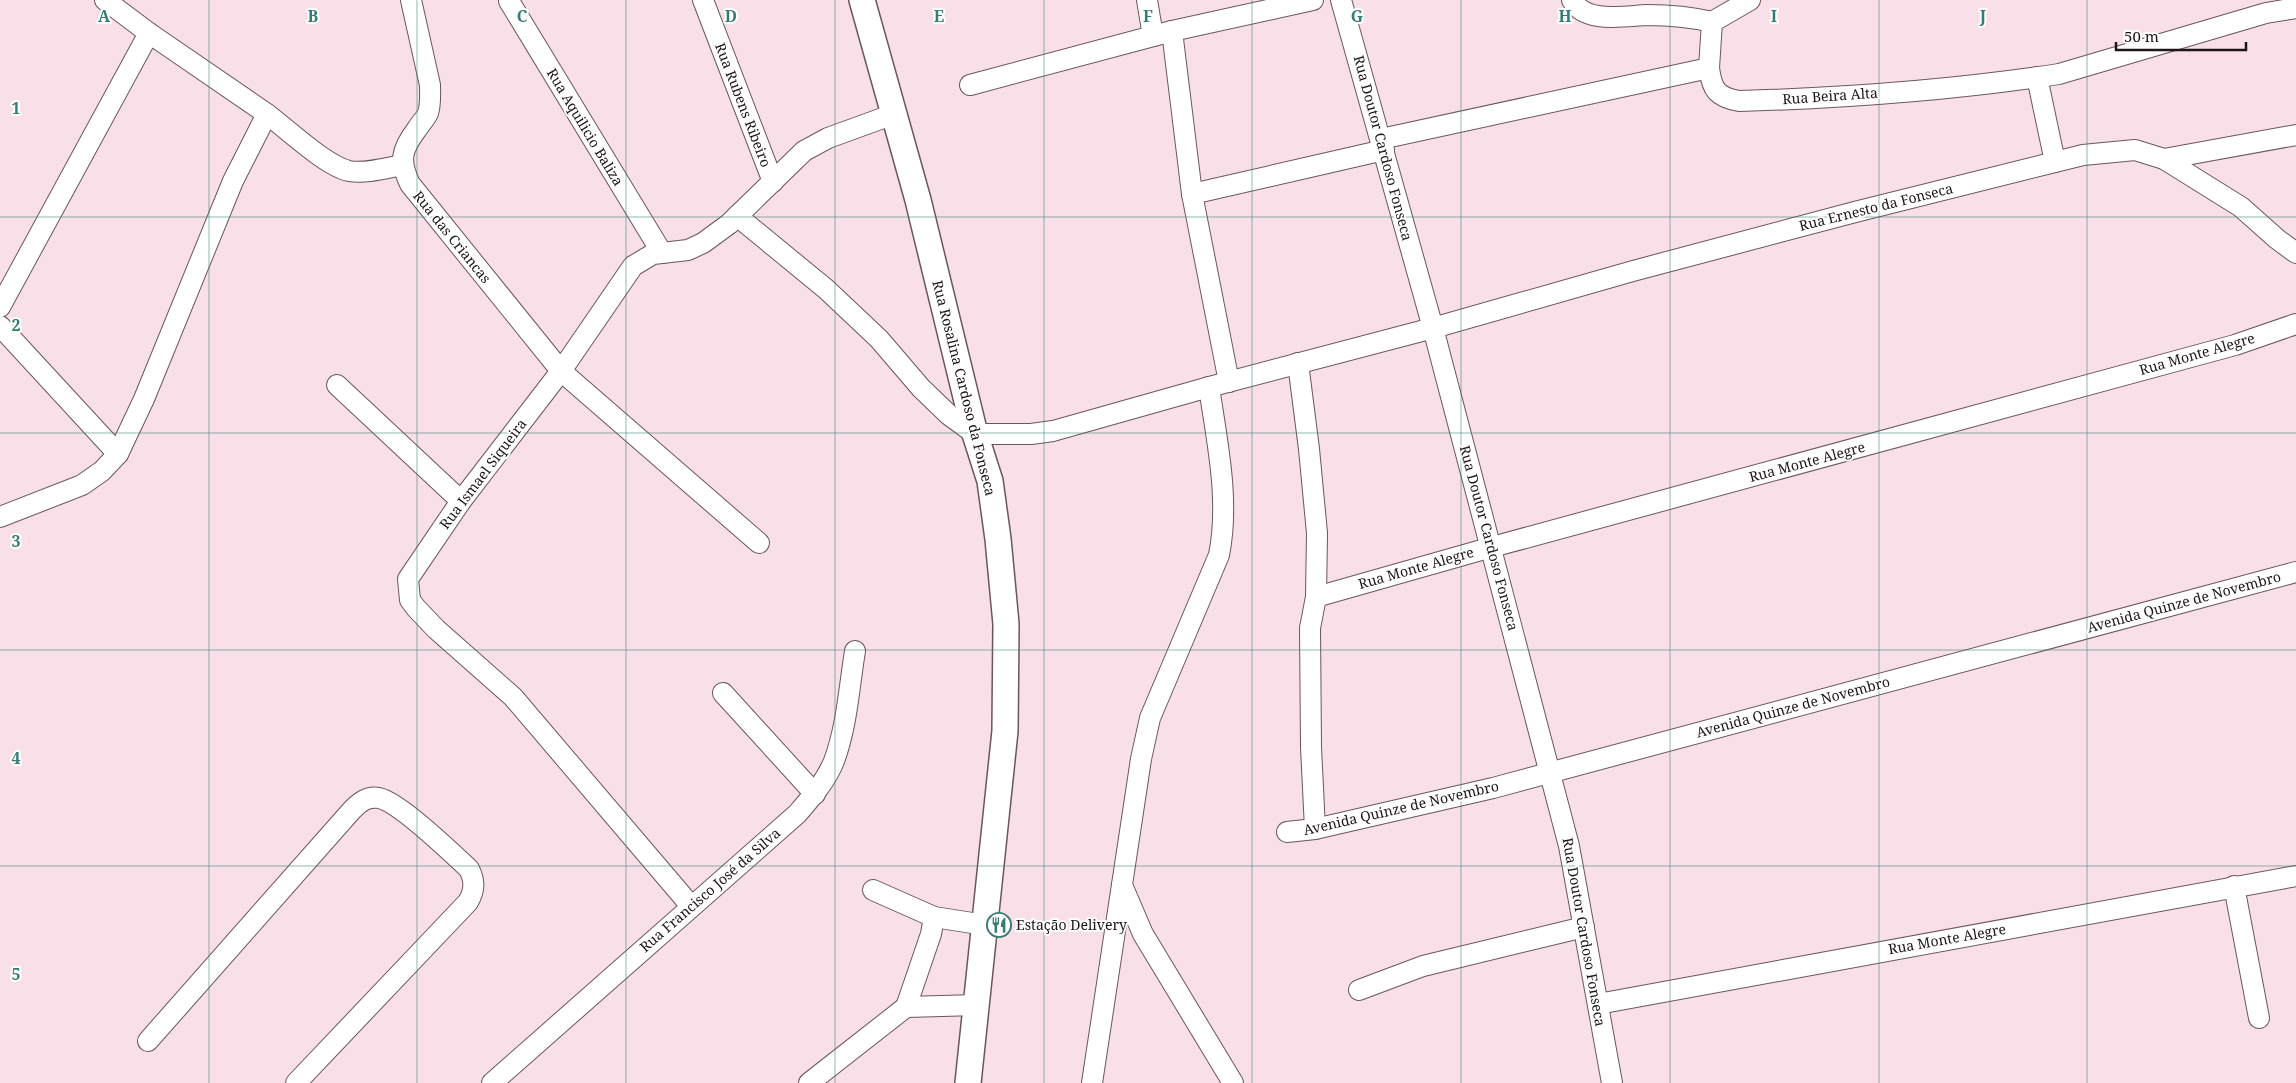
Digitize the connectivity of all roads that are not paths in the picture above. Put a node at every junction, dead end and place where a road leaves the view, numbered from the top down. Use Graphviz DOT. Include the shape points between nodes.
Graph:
graph roads {
  1 [pos="105,0"];
  2 [pos="411,0"];
  3 [pos="703,0"];
  4 [pos="862,0"];
  5 [pos="1147,0"];
  6 [pos="1313,0"];
  7 [pos="1340,0"];
  8 [pos="1572,0"];
  9 [pos="1750,0"];
  10 [pos="509,1"];
  11 [pos="2292,5"];
  12 [pos="1712,22"];
  13 [pos="149,33"];
  14 [pos="1163,34"];
  15 [pos="1709,68"];
  16 [pos="2037,77"];
  17 [pos="970,85"];
  18 [pos="267,114"];
  19 [pos="894,114"];
  20 [pos="2296,135"];
  21 [pos="1382,144"];
  22 [pos="2164,159"];
  23 [pos="2055,162"];
  24 [pos="403,165"];
  25 [pos="773,182"];
  26 [pos="1192,194"];
  27 [pos="737,216"];
  28 [pos="662,253"];
  29 [pos="2296,253"];
  30 [pos="0,307"];
  31 [pos="2296,324"];
  32 [pos="0,326"];
  33 [pos="1434,328"];
  34 [pos="1298,363"];
  35 [pos="561,370"];
  36 [pos="1229,382"];
  37 [pos="337,385"];
  38 [pos="1209,387"];
  39 [pos="975,434"];
  40 [pos="118,454"];
  41 [pos="462,501"];
  42 [pos="0,517"];
  43 [pos="759,544"];
  44 [pos="1492,547"];
  45 [pos="2296,572"];
  46 [pos="1316,597"];
  47 [pos="855,651"];
  48 [pos="723,693"];
  49 [pos="1550,771"];
  50 [pos="815,794"];
  51 [pos="1315,829"];
  52 [pos="1287,832"];
  53 [pos="2296,876"];
  54 [pos="1122,885"];
  55 [pos="2234,886"];
  56 [pos="873,890"];
  57 [pos="691,906"];
  58 [pos="934,917"];
  59 [pos="985,925"];
  60 [pos="1584,927"];
  61 [pos="1359,990"];
  62 [pos="1598,1004"];
  63 [pos="977,1005"];
  64 [pos="906,1007"];
  65 [pos="2259,1018"];
  66 [pos="148,1041"];
  67 [pos="296,1083"];
  68 [pos="492,1083"];
  69 [pos="809,1083"];
  70 [pos="968,1083"];
  71 [pos="1092,1083"];
  72 [pos="1233,1083"];
  73 [pos="1612,1083"];
  1 -- 13 [label="street"];
  2 -- 24 [label="street" via="430,98 428,113 408,140"];
  3 -- 25 [label="street, Rua Rubens Ribeiro"];
  4 -- 19 [label="street, Rua Rosalina Cardoso da Fonseca"];
  5 -- 14 [label="street"];
  6 -- 14 [label="street"];
  7 -- 21 [label="street, Rua Doutor Cardoso Fonseca"];
  8 -- 12 [label="street" via="1575,7 1583,12 1605,16 1676,16"];
  9 -- 12 [label="street"];
  10 -- 28 [label="street, Rua Aquilicio Baliza"];
  11 -- 16 [label="street, Rua Beira Alta" via="2059,74"];
  12 -- 15 [label="street"];
  13 -- 18 [label="street"];
  13 -- 30 [label="street"];
  14 -- 17 [label="street"];
  14 -- 26 [label="street"];
  15 -- 16 [label="street, Rua Beira Alta" via="1711,82 1717,92 1727,99 1739,101 1886,93"];
  15 -- 21 [label="street"];
  16 -- 23 [label="street"];
  18 -- 24 [label="street" via="335,166 350,171 371,171"];
  18 -- 40 [label="street" via="233,181 144,399"];
  19 -- 25 [label="street, Rua Ismael Siqueira" via="804,150"];
  19 -- 39 [label="street, Rua Rosalina Cardoso da Fonseca"];
  20 -- 22 [label="street"];
  21 -- 26 [label="street"];
  21 -- 33 [label="street, Rua Doutor Cardoso Fonseca"];
  22 -- 23 [label="street, Rua Ernesto da Fonseca" via="2134,150"];
  22 -- 29 [label="street, Rua Ernesto da Fonseca" via="2241,207"];
  23 -- 33 [label="street, Rua Ernesto da Fonseca" via="1642,268"];
  24 -- 35 [label="street, Rua das Criancas" via="419,197"];
  25 -- 27 [label="street, Rua Ismael Siqueira"];
  26 -- 36 [label="street"];
  27 -- 28 [label="street, Rua Ismael Siqueira" via="703,243 688,250"];
  27 -- 39 [label="street" via="826,289 879,339 921,388"];
  28 -- 35 [label="street, Rua Ismael Siqueira" via="652,254 633,266"];
  31 -- 44 [label="street, Rua Monte Alegre" via="2235,345"];
  32 -- 40 [label="street"];
  33 -- 34 [label="street, Rua Ernesto da Fonseca"];
  33 -- 44 [label="street, Rua Doutor Cardoso Fonseca"];
  34 -- 36 [label="street, Rua Ernesto da Fonseca"];
  34 -- 46 [label="street" via="1317,533"];
  35 -- 41 [label="street, Rua Ismael Siqueira"];
  35 -- 43 [label="street, Rua das Criancas"];
  36 -- 38 [label="street, Rua Ernesto da Fonseca"];
  37 -- 41 [label="street"];
  38 -- 39 [label="street, Rua Ernesto da Fonseca" via="1053,431"];
  38 -- 54 [label="street" via="1220,463 1224,530 1219,555 1150,718"];
  39 -- 59 [label="street, Rua Rosalina Cardoso da Fonseca" via="990,481 1006,624 1006,731"];
  40 -- 42 [label="street" via="82,485"];
  41 -- 57 [label="street, Rua Ismael Siqueira" via="408,579 410,600 436,629 513,697"];
  44 -- 46 [label="street, Rua Monte Alegre"];
  44 -- 49 [label="street, Rua Doutor Cardoso Fonseca"];
  45 -- 49 [label="street, Avenida Quinze de Novembro"];
  46 -- 51 [label="street" via="1310,628 1310,747"];
  47 -- 50 [label="street, Rua Francisco José da Silva" via="843,730 834,762"];
  48 -- 50 [label="street"];
  49 -- 51 [label="street, Avenida Quinze de Novembro" via="1493,788"];
  49 -- 60 [label="street, Rua Doutor Cardoso Fonseca" via="1570,846"];
  50 -- 57 [label="street, Rua Francisco José da Silva"];
  51 -- 52 [label="street, Avenida Quinze de Novembro"];
  53 -- 55 [label="street, Rua Monte Alegre"];
  54 -- 71 [label="street"];
  54 -- 72 [label="street" via="1143,934"];
  55 -- 62 [label="street, Rua Monte Alegre"];
  55 -- 65 [label="street"];
  56 -- 58 [label="street"];
  57 -- 68 [label="street, Rua Francisco José da Silva"];
  58 -- 59 [label="street"];
  58 -- 64 [label="street"];
  59 -- 63 [label="street, Rua Rosalina Cardoso da Fonseca"];
  60 -- 61 [label="street" via="1423,966"];
  60 -- 62 [label="street, Rua Doutor Cardoso Fonseca"];
  62 -- 73 [label="street, Rua Doutor Cardoso Fonseca"];
  63 -- 64 [label="street"];
  63 -- 70 [label="street, Rua Rosalina Cardoso da Fonseca"];
  64 -- 69 [label="street"];
  66 -- 67 [label="street" via="352,810 361,801 380,798 403,812 469,868 474,887 472,895"];
}
